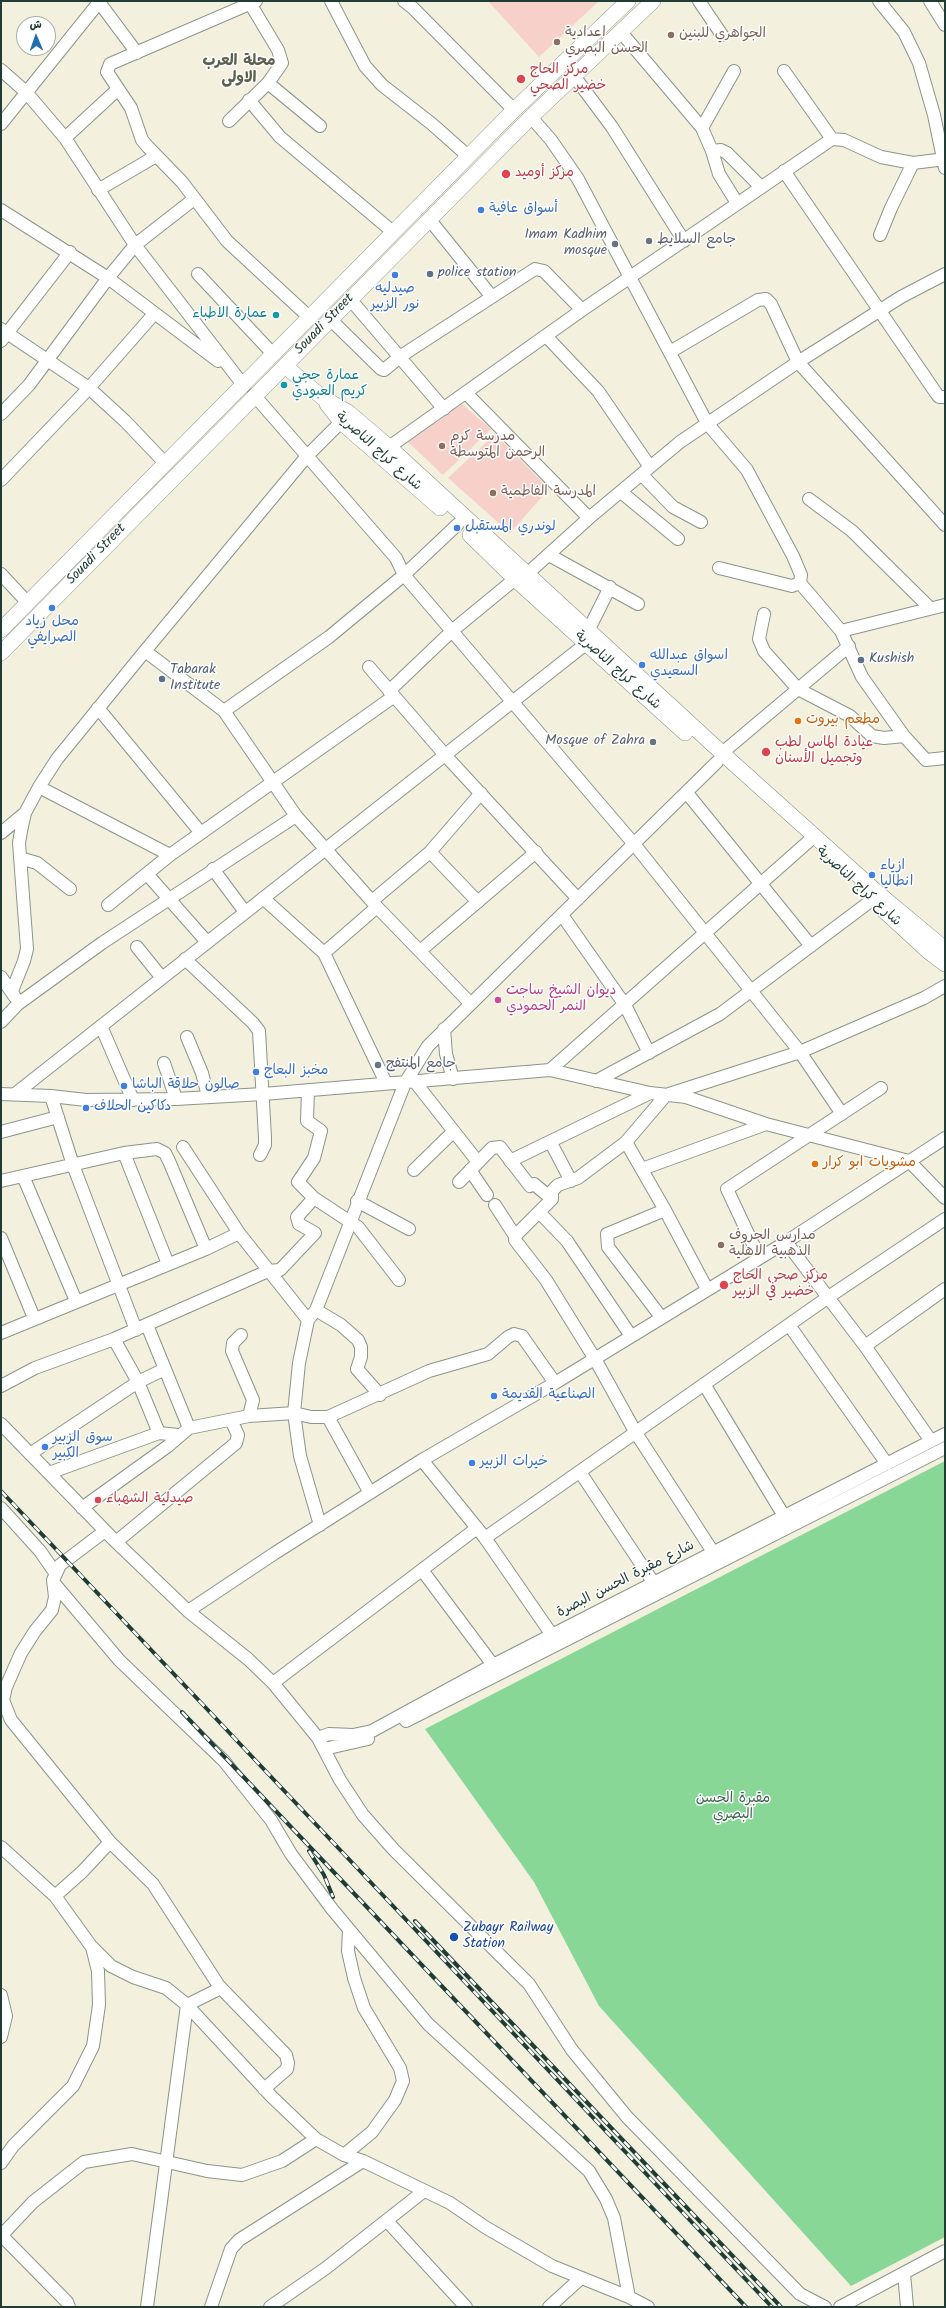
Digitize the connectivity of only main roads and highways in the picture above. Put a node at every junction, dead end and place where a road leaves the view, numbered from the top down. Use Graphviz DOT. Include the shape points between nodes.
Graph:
graph roads {
  1 [pos="653,1"];
  2 [pos="623,3"];
  3 [pos="430,195"];
  4 [pos="442,206"];
  5 [pos="368,257"];
  6 [pos="380,268"];
  7 [pos="284,366"];
  8 [pos="249,390"];
  9 [pos="323,398"];
  10 [pos="521,577"];
  11 [pos="1,630"];
  12 [pos="1,653"];
  13 [pos="720,758"];
  14 [pos="945,949"];
  15 [pos="945,964"];
  1 -- 4 [label="main road, Souadi Street"];
  2 -- 3 [label="main road, Souadi Street"];
  3 -- 4 [label="main road"];
  3 -- 5 [label="main road, Souadi Street"];
  4 -- 6 [label="main road, Souadi Street"];
  5 -- 6 [label="main road"];
  5 -- 8 [label="main road, Souadi Street" via="273,354"];
  6 -- 7 [label="main road, Souadi Street"];
  7 -- 8 [label="main road, Souadi Street"];
  7 -- 9 [label="main road"];
  8 -- 11 [label="main road, Souadi Street" via="166,464"];
  8 -- 12 [label="main road, Souadi Street"];
  9 -- 10 [label="main road, شارع كراج الناصرية" via="342,422"];
  9 -- 10 [label="main road, شارع كراج الناصرية" via="348,412 389,447"];
  10 -- 13 [label="main road, شارع كراج الناصرية"];
  13 -- 14 [label="main road, شارع كراج الناصرية"];
  13 -- 15 [label="main road, شارع كراج الناصرية" via="872,900"];
}
